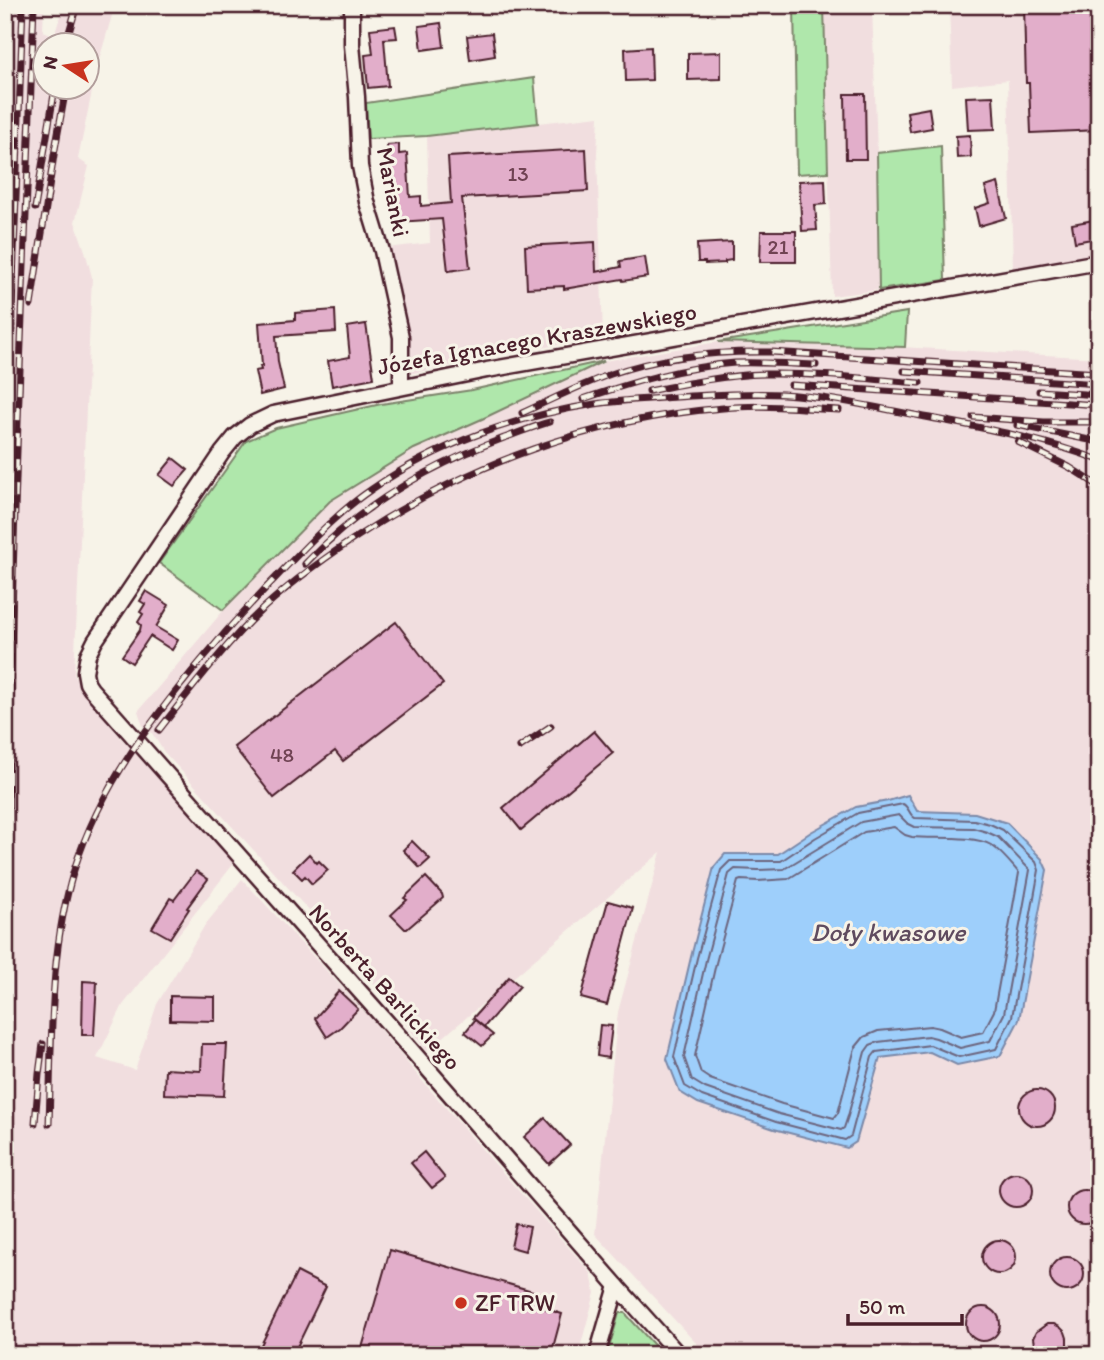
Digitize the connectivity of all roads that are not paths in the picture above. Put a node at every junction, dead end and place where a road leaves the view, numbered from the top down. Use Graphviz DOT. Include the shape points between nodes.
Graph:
graph roads {
  1 [pos="352,5"];
  2 [pos="1099,262"];
  3 [pos="401,386"];
  4 [pos="95,641"];
  5 [pos="617,1286"];
  6 [pos="597,1355"];
  7 [pos="679,1355"];
  1 -- 3 [label="street, Marianki" via="360,166 401,337"];
  2 -- 3 [label="street, Józefa Ignacego Kraszewskiego"];
  3 -- 4 [label="street, Józefa Ignacego Kraszewskiego" via="273,414 242,431"];
  4 -- 5 [label="street, Norberta Barlickiego" via="85,672 91,689"];
  5 -- 6 [label="street"];
  5 -- 7 [label="street, Norberta Barlickiego"];
}
